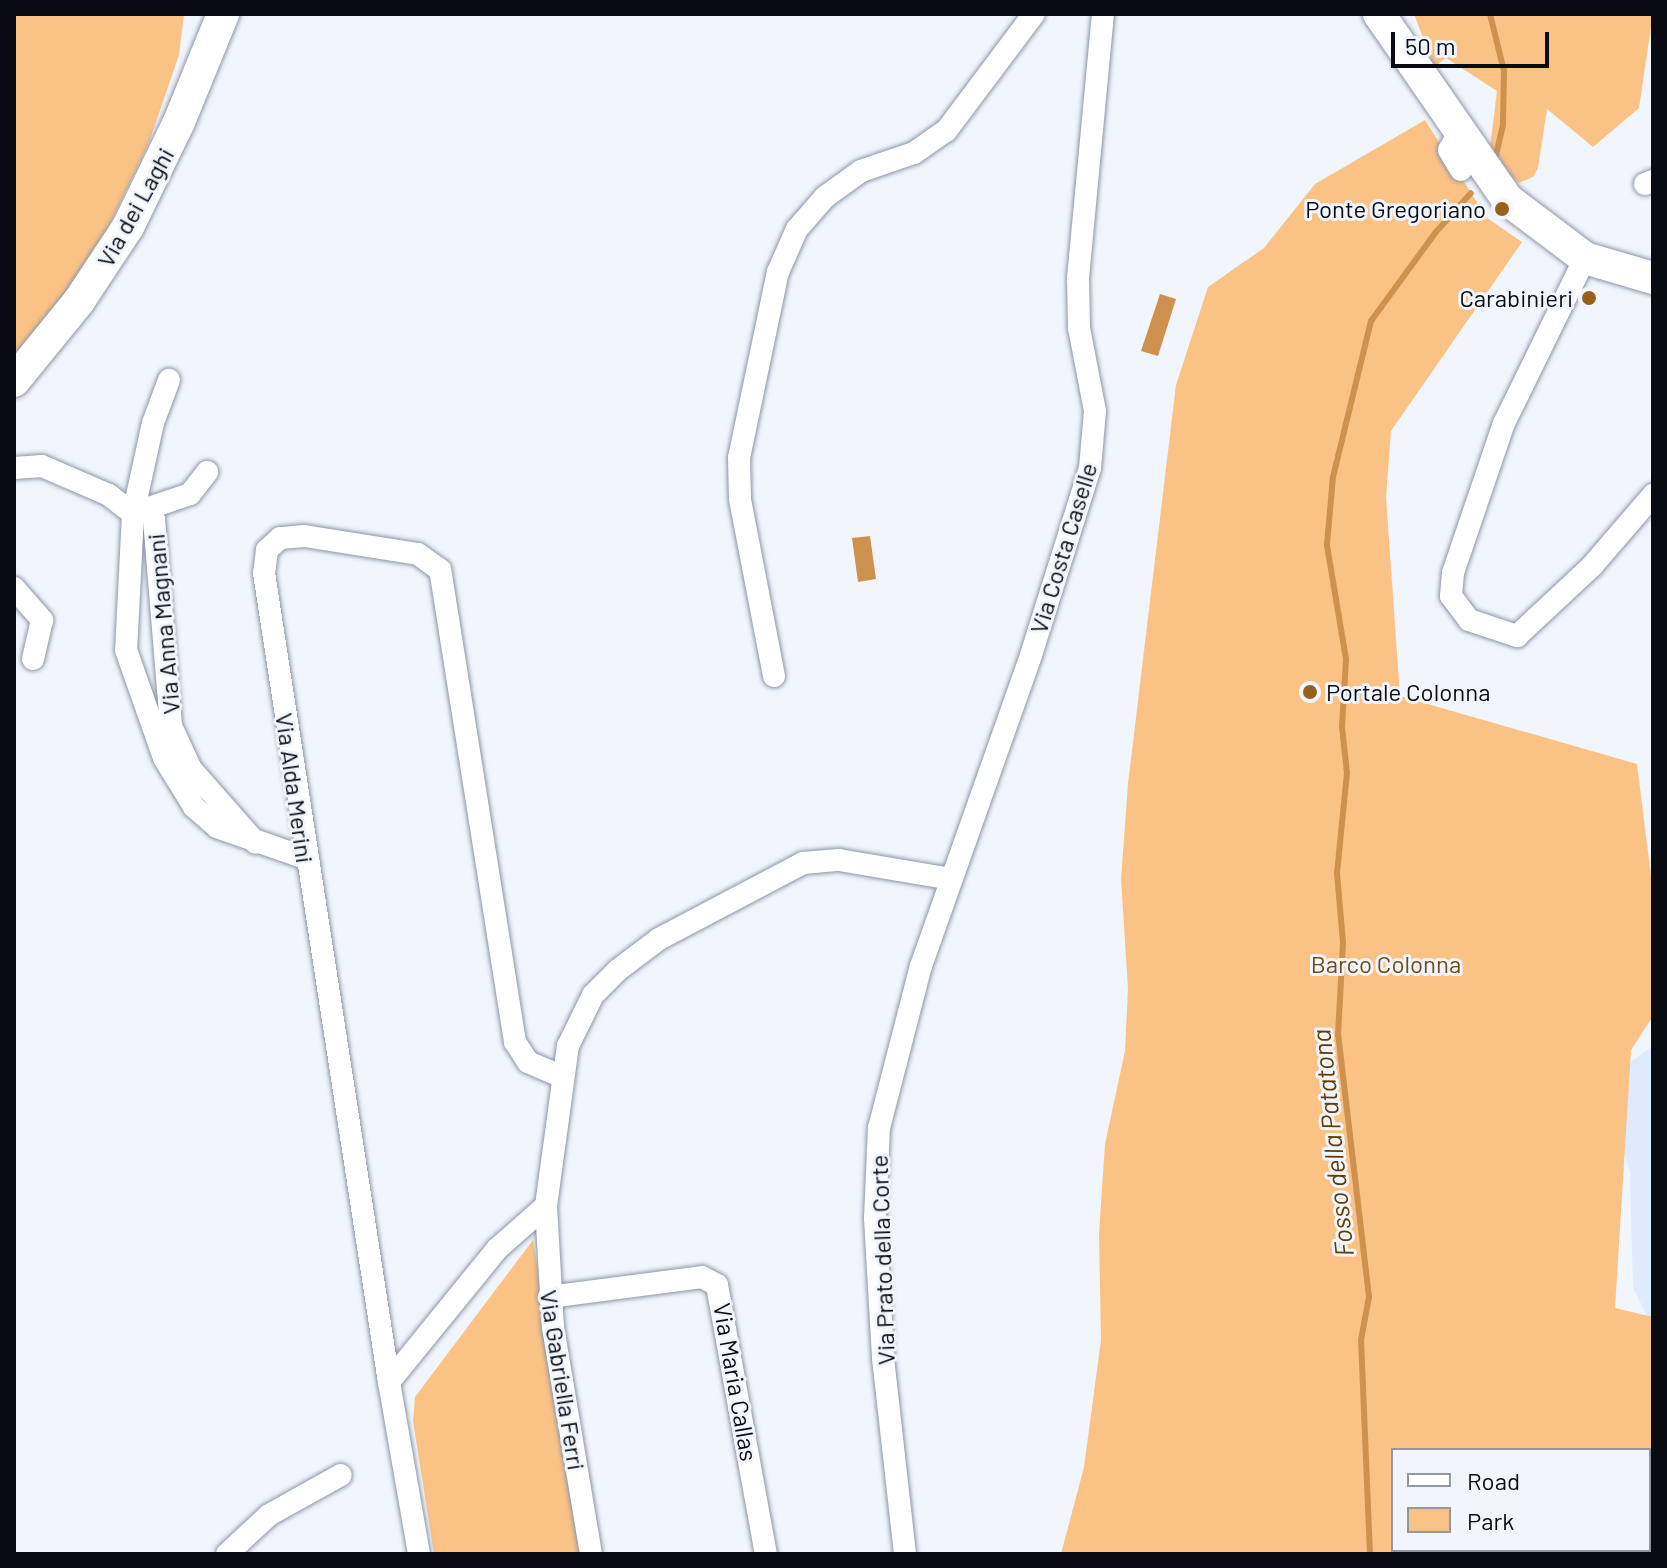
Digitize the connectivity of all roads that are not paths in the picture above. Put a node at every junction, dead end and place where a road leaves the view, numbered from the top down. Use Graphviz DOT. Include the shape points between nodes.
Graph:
graph roads {
  1 [pos="223,14"];
  2 [pos="1034,14"];
  3 [pos="1103,14"];
  4 [pos="1379,14"];
  5 [pos="1458,134"];
  6 [pos="1461,170"];
  7 [pos="1585,258"];
  8 [pos="1653,278"];
  9 [pos="169,380"];
  10 [pos="14,381"];
  11 [pos="14,468"];
  12 [pos="207,472"];
  13 [pos="1653,495"];
  14 [pos="144,516"];
  15 [pos="14,588"];
  16 [pos="33,659"];
  17 [pos="774,676"];
  18 [pos="257,844"];
  19 [pos="305,858"];
  20 [pos="951,879"];
  21 [pos="563,1077"];
  22 [pos="546,1206"];
  23 [pos="549,1297"];
  24 [pos="389,1382"];
  25 [pos="341,1475"];
  26 [pos="227,1554"];
  27 [pos="419,1554"];
  28 [pos="591,1554"];
  29 [pos="766,1554"];
  30 [pos="905,1554"];
  1 -- 10 [label="main road, Via dei Laghi" via="128,227 79,301"];
  2 -- 17 [label="street" via="946,131 914,153 861,171 825,197 797,229 778,272 739,458 740,499"];
  3 -- 20 [label="street, Via Costa Caselle" via="1078,278 1079,328 1095,411 1090,468"];
  4 -- 5 [label="main road"];
  5 -- 6 [label="street" via="1449,150"];
  5 -- 7 [label="main road" via="1508,200"];
  7 -- 8 [label="main road"];
  7 -- 13 [label="street" via="1504,423 1453,573 1451,596 1469,620 1517,636 1592,566"];
  9 -- 14 [label="street" via="153,423"];
  11 -- 14 [label="street" via="42,466"];
  12 -- 14 [label="street" via="187,496"];
  14 -- 18 [label="street, Via Anna Magnani" via="171,726 191,769"];
  14 -- 18 [label="street" via="125,639 139,698 164,758 194,807 217,827"];
  15 -- 16 [label="street" via="42,620"];
  18 -- 19 [label="street"];
  19 -- 21 [label="street, Via Alda Merini" via="264,573 267,550 280,538 294,535 426,556 440,570 448,598 515,1042 528,1062"];
  19 -- 24 [label="street, Via Alda Merini"];
  20 -- 21 [label="street" via="834,860 784,870 652,943 607,980 578,1021"];
  20 -- 30 [label="street, Via Prato della Corte" via="895,1052 877,1153 883,1357"];
  21 -- 22 [label="street"];
  22 -- 23 [label="street, Via Gabriella Ferri"];
  22 -- 24 [label="street" via="497,1249"];
  23 -- 28 [label="street, Via Gabriella Ferri"];
  23 -- 29 [label="street, Via Maria Callas" via="702,1277 717,1285"];
  24 -- 27 [label="street"];
  25 -- 26 [label="street" via="269,1515"];
}
